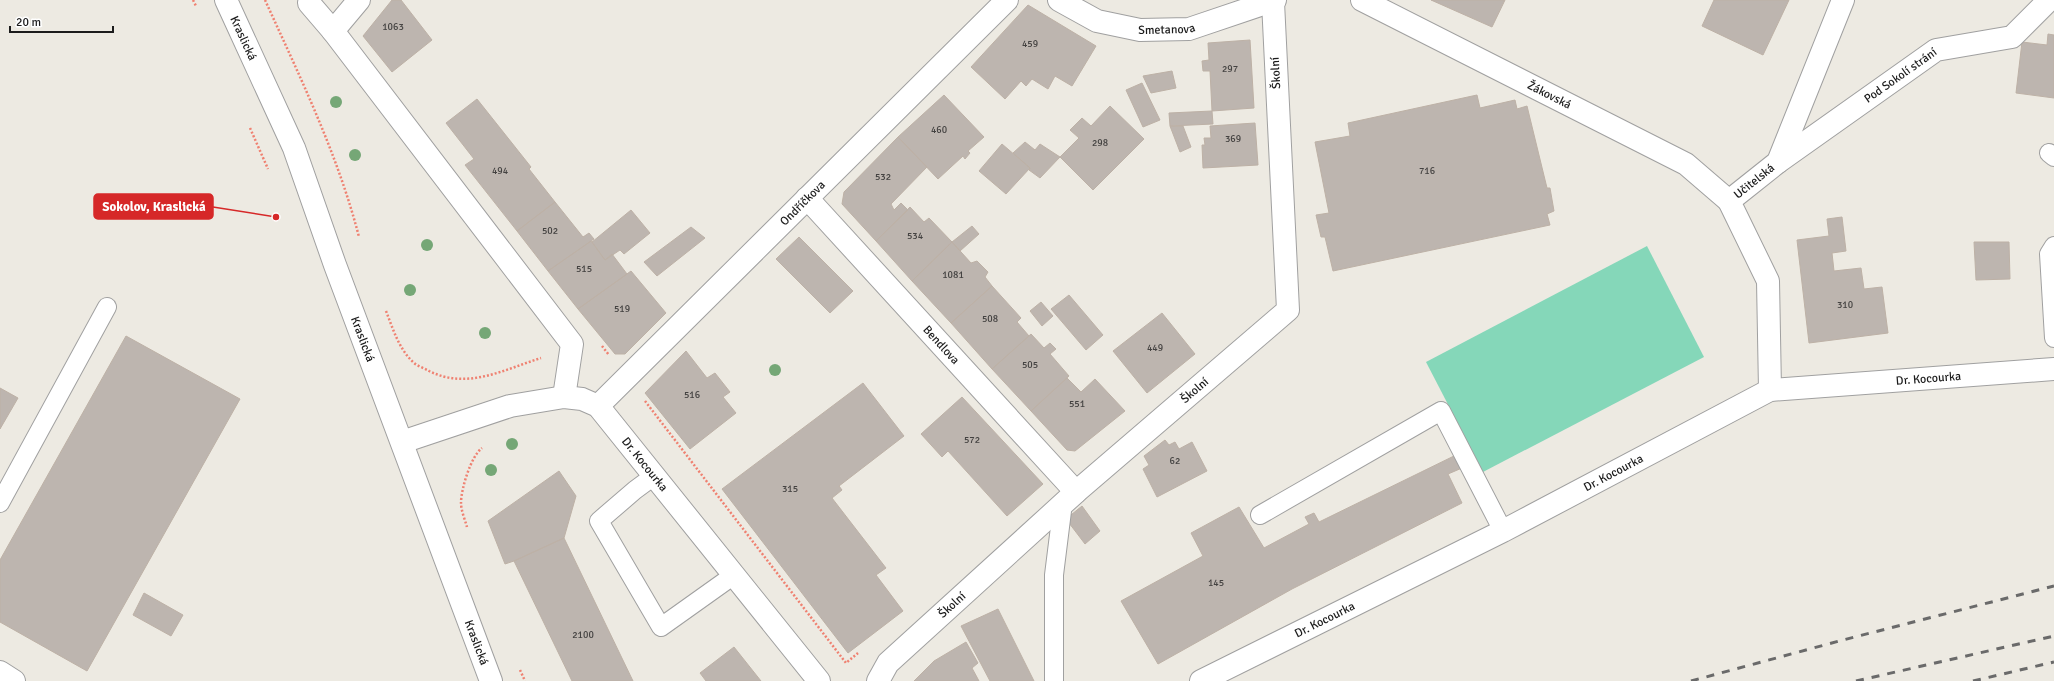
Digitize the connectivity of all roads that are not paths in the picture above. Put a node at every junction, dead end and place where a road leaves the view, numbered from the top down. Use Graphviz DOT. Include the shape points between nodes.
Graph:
graph roads {
  1 [pos="226,0"];
  2 [pos="360,0"];
  3 [pos="1008,0"];
  4 [pos="1059,0"];
  5 [pos="1362,0"];
  6 [pos="1843,0"];
  7 [pos="2049,0"];
  8 [pos="1274,1"];
  9 [pos="309,3"];
  10 [pos="333,32"];
  11 [pos="1778,162"];
  12 [pos="808,198"];
  13 [pos="1729,201"];
  14 [pos="2054,246"];
  15 [pos="108,307"];
  16 [pos="2054,338"];
  17 [pos="2054,369"];
  18 [pos="1770,390"];
  19 [pos="564,397"];
  20 [pos="598,406"];
  21 [pos="402,442"];
  22 [pos="654,476"];
  23 [pos="1070,498"];
  24 [pos="0,503"];
  25 [pos="1260,515"];
  26 [pos="1504,531"];
  27 [pos="734,575"];
  28 [pos="0,672"];
  29 [pos="14,681"];
  30 [pos="491,681"];
  31 [pos="820,681"];
  32 [pos="878,681"];
  33 [pos="1054,681"];
  34 [pos="1201,681"];
  1 -- 21 [label="street, Kraslická" via="294,148"];
  2 -- 10 [label="street"];
  3 -- 12 [label="street, Ondříčkova"];
  4 -- 8 [label="street, Smetanova" via="1097,21 1140,30 1189,29"];
  5 -- 13 [label="street, Žákovská" via="1686,164"];
  6 -- 11 [label="street, Učitelská"];
  7 -- 11 [label="street, Pod Sokolí strání" via="2012,37 1936,50"];
  8 -- 23 [label="street, Školní" via="1288,310"];
  9 -- 10 [label="street"];
  10 -- 19 [label="street" via="572,344"];
  11 -- 13 [label="street, Učitelská"];
  12 -- 20 [label="street, Ondříčkova"];
  12 -- 23 [label="street, Bendlova"];
  13 -- 18 [label="street, Učitelská" via="1768,281"];
  14 -- 16 [label="lane" via="2049,254"];
  15 -- 24 [label="lane"];
  17 -- 18 [label="street, Dr. Kocourka"];
  18 -- 26 [label="street, Dr. Kocourka"];
  19 -- 20 [label="street, Dr. Kocourka" via="582,399"];
  19 -- 21 [label="street, Dr. Kocourka" via="510,406"];
  20 -- 22 [label="street, Dr. Kocourka"];
  21 -- 30 [label="street, Kraslická"];
  22 -- 27 [label="street, Dr. Kocourka"];
  22 -- 27 [label="lane" via="599,521 661,628"];
  23 -- 32 [label="street, Školní" via="888,663"];
  23 -- 33 [label="lane" via="1054,575"];
  25 -- 26 [label="lane" via="1442,411"];
  26 -- 34 [label="street, Dr. Kocourka"];
  27 -- 31 [label="street, Dr. Kocourka"];
  28 -- 29 [label="street"];
}
